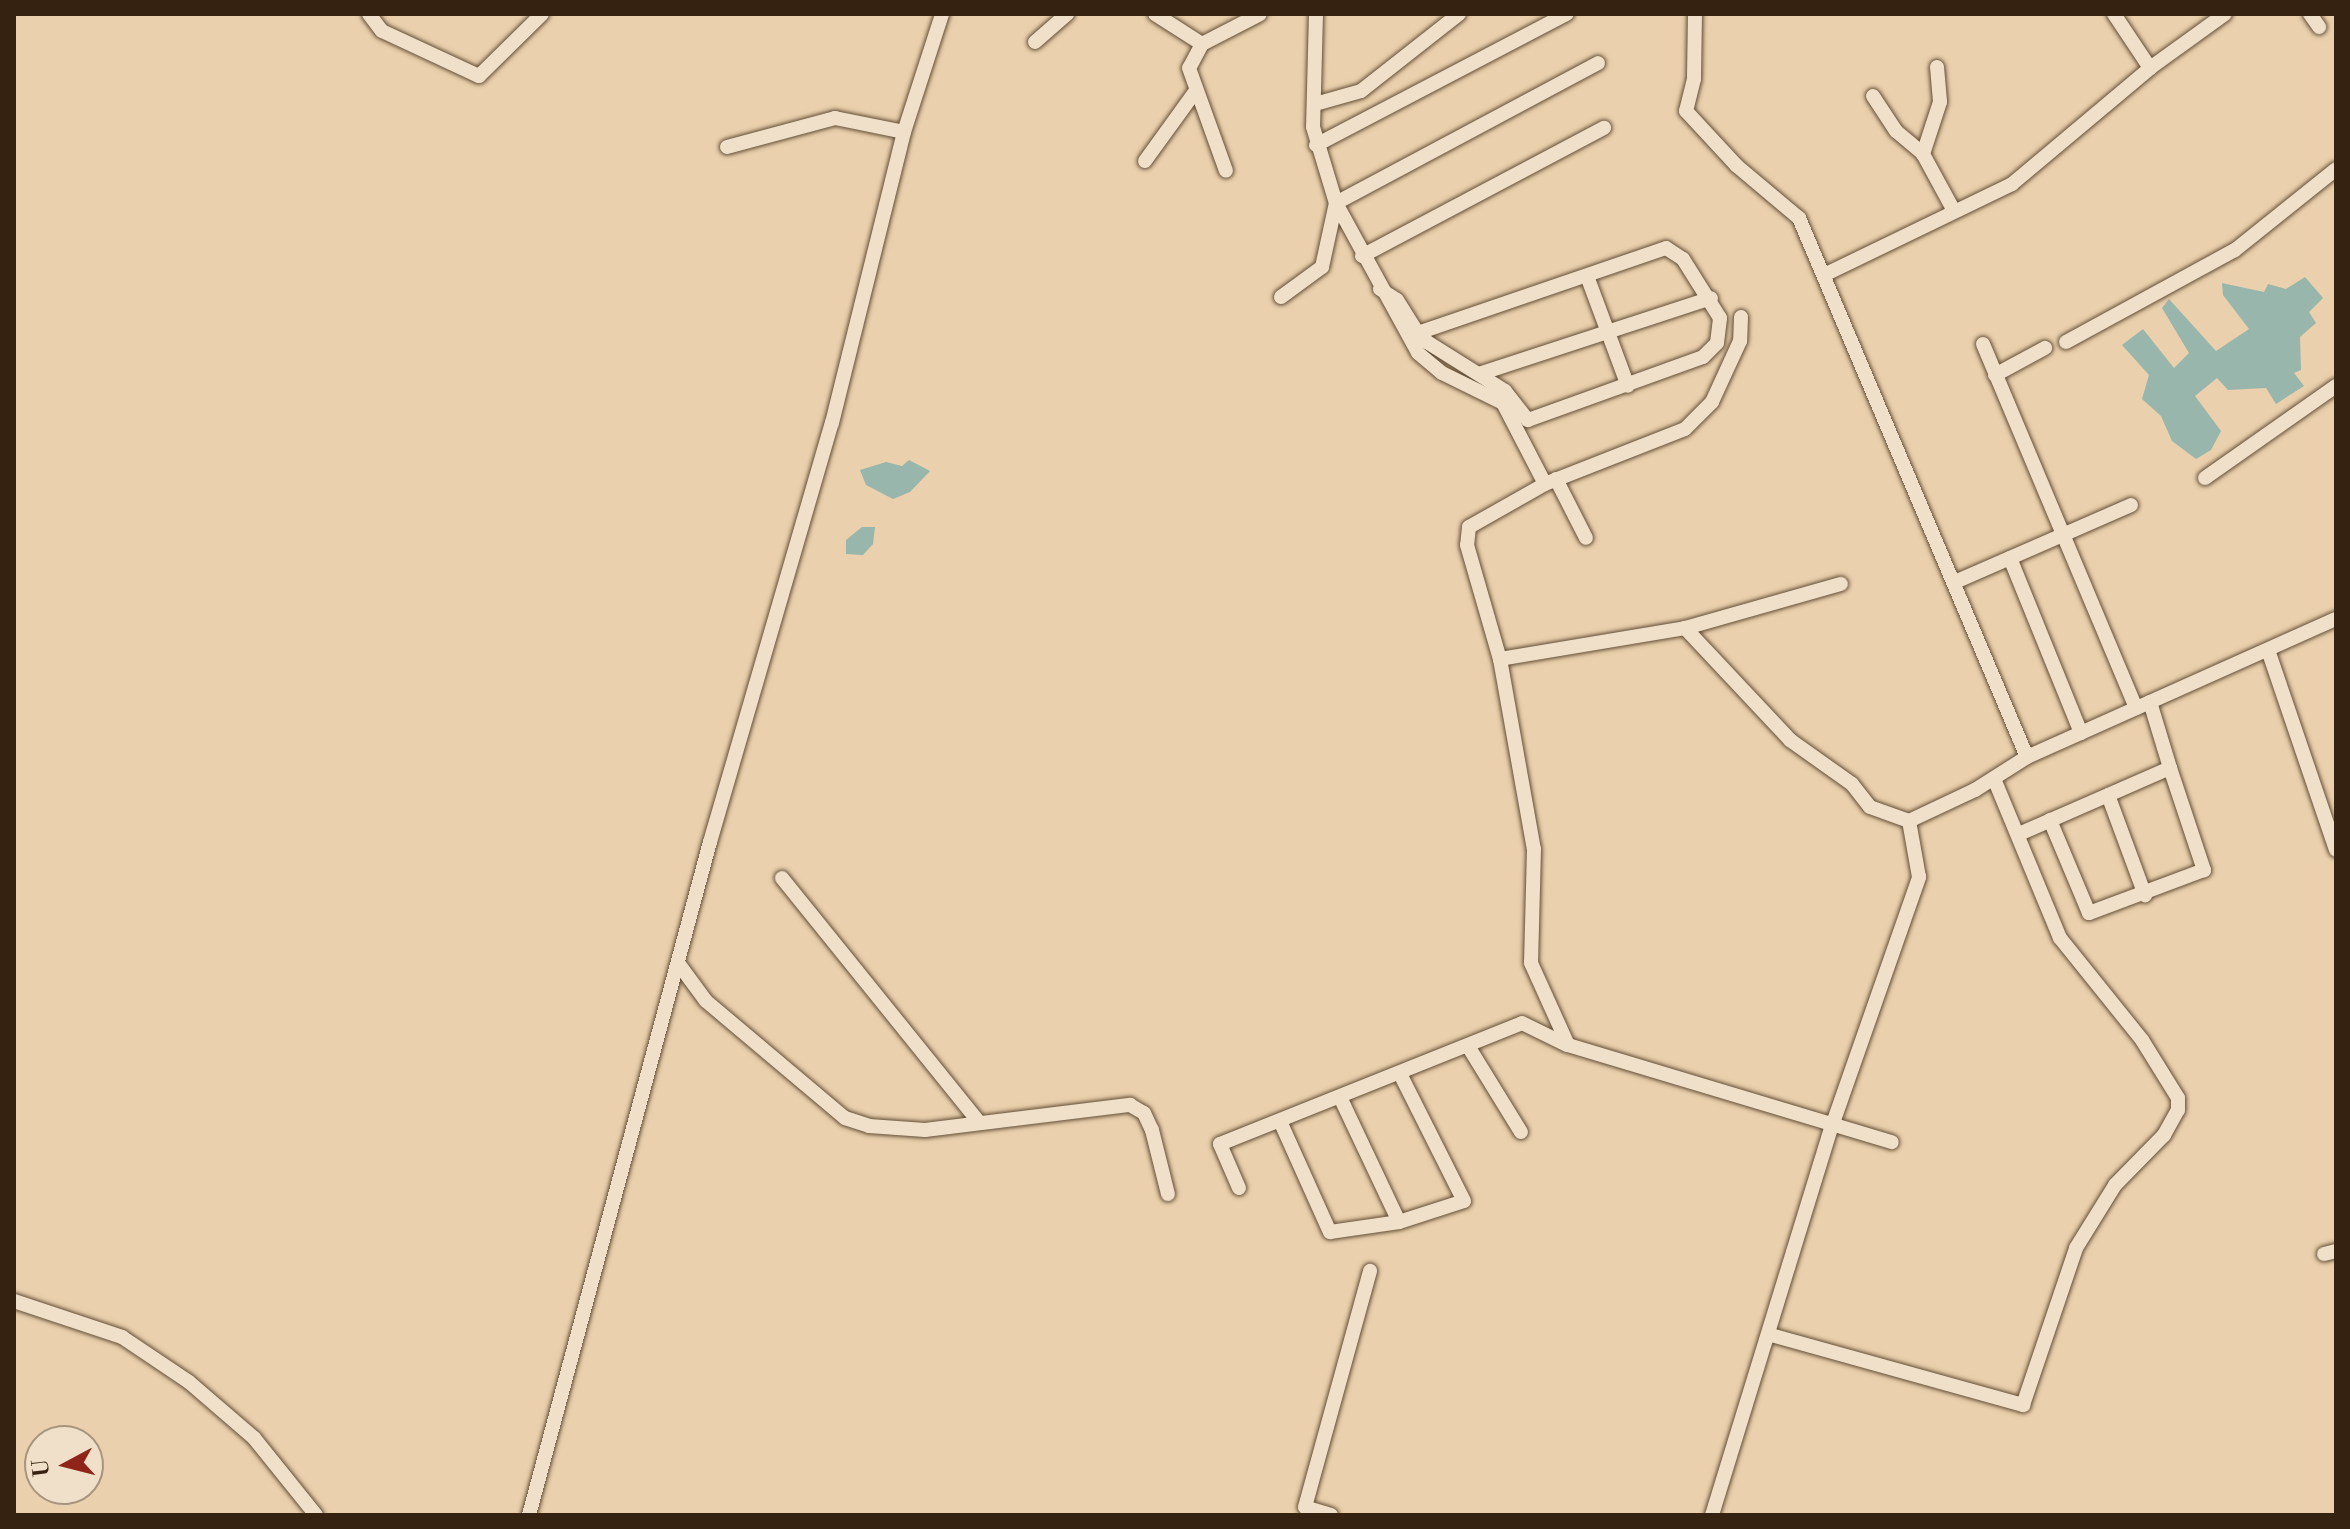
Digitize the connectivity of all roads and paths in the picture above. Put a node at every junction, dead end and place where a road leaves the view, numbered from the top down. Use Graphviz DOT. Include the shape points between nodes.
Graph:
graph roads {
  1 [pos="369,14"];
  2 [pos="542,14"];
  3 [pos="942,14"];
  4 [pos="1067,14"];
  5 [pos="1155,14"];
  6 [pos="1260,14"];
  7 [pos="1316,14"];
  8 [pos="1459,14"];
  9 [pos="1567,14"];
  10 [pos="1695,14"];
  11 [pos="2114,14"];
  12 [pos="2225,14"];
  13 [pos="2310,14"];
  14 [pos="2319,27"];
  15 [pos="1035,42"];
  16 [pos="1202,44"];
  17 [pos="1598,63"];
  18 [pos="1937,67"];
  19 [pos="2150,68"];
  20 [pos="1195,92"];
  21 [pos="1873,96"];
  22 [pos="1315,104"];
  23 [pos="1604,128"];
  24 [pos="904,132"];
  25 [pos="1316,145"];
  26 [pos="727,147"];
  27 [pos="1923,154"];
  28 [pos="1145,161"];
  29 [pos="2336,169"];
  30 [pos="1226,171"];
  31 [pos="1336,203"];
  32 [pos="1953,209"];
  33 [pos="1362,256"];
  34 [pos="1824,275"];
  35 [pos="1587,276"];
  36 [pos="1380,289"];
  37 [pos="1281,297"];
  38 [pos="1711,298"];
  39 [pos="1741,317"];
  40 [pos="1607,331"];
  41 [pos="1418,333"];
  42 [pos="2066,342"];
  43 [pos="1983,344"];
  44 [pos="2045,348"];
  45 [pos="1479,374"];
  46 [pos="1995,375"];
  47 [pos="1628,386"];
  48 [pos="2336,386"];
  49 [pos="2205,478"];
  50 [pos="1550,482"];
  51 [pos="2131,505"];
  52 [pos="2063,535"];
  53 [pos="1586,538"];
  54 [pos="2010,558"];
  55 [pos="1955,582"];
  56 [pos="1841,584"];
  57 [pos="2336,619"];
  58 [pos="1685,628"];
  59 [pos="2268,650"];
  60 [pos="1500,659"];
  61 [pos="2143,705"];
  62 [pos="2081,733"];
  63 [pos="2027,757"];
  64 [pos="2170,768"];
  65 [pos="1994,779"];
  66 [pos="2108,795"];
  67 [pos="2050,820"];
  68 [pos="1909,821"];
  69 [pos="2019,834"];
  70 [pos="2336,850"];
  71 [pos="782,878"];
  72 [pos="2145,895"];
  73 [pos="678,963"];
  74 [pos="1568,1045"];
  75 [pos="1468,1046"];
  76 [pos="1400,1074"];
  77 [pos="1340,1097"];
  78 [pos="1280,1121"];
  79 [pos="979,1122"];
  80 [pos="1832,1126"];
  81 [pos="1521,1132"];
  82 [pos="1892,1142"];
  83 [pos="1239,1188"];
  84 [pos="1168,1194"];
  85 [pos="1399,1222"];
  86 [pos="1370,1271"];
  87 [pos="14,1301"];
  88 [pos="1771,1335"];
  89 [pos="1303,1511"];
  90 [pos="316,1515"];
  91 [pos="529,1515"];
  92 [pos="1331,1515"];
  93 [pos="1712,1515"];
  1 -- 2 [label="street" via="382,31 479,76"];
  3 -- 24 [label="street"];
  4 -- 15 [label="street"];
  5 -- 16 [label="street"];
  6 -- 16 [label="street"];
  7 -- 22 [label="street"];
  8 -- 22 [label="street" via="1361,91"];
  9 -- 25 [label="street"];
  10 -- 34 [label="street" via="1694,79 1686,111 1737,166 1795,212"];
  11 -- 19 [label="street"];
  12 -- 19 [label="street"];
  13 -- 14 [label="street"];
  16 -- 20 [label="street" via="1189,64"];
  17 -- 31 [label="street"];
  18 -- 27 [label="street" via="1940,102"];
  19 -- 32 [label="street" via="2022,177"];
  20 -- 28 [label="street"];
  20 -- 30 [label="street"];
  21 -- 27 [label="street" via="1896,131"];
  22 -- 25 [label="street"];
  23 -- 33 [label="street"];
  24 -- 26 [label="street" via="835,118"];
  24 -- 73 [label="street" via="832,423"];
  25 -- 31 [label="street"];
  27 -- 32 [label="street"];
  29 -- 42 [label="street" via="2235,250"];
  31 -- 33 [label="street"];
  31 -- 37 [label="street" via="1322,267"];
  32 -- 34 [label="street"];
  33 -- 36 [label="street"];
  34 -- 55 [label="street"];
  35 -- 38 [label="street" via="1666,248 1683,259"];
  35 -- 40 [label="street"];
  35 -- 41 [label="street"];
  36 -- 41 [label="street" via="1397,300"];
  36 -- 50 [label="street" via="1429,364 1508,409"];
  38 -- 40 [label="street"];
  38 -- 47 [label="street" via="1720,318 1717,343"];
  39 -- 50 [label="street" via="1740,341 1701,416 1664,440"];
  40 -- 45 [label="street"];
  40 -- 47 [label="street"];
  41 -- 45 [label="street"];
  43 -- 46 [label="street"];
  44 -- 46 [label="street"];
  45 -- 47 [label="street" via="1511,395 1528,420"];
  46 -- 52 [label="street"];
  48 -- 49 [label="street"];
  50 -- 53 [label="street"];
  50 -- 60 [label="street" via="1469,527 1467,545"];
  51 -- 52 [label="street"];
  52 -- 54 [label="street"];
  52 -- 61 [label="street"];
  54 -- 55 [label="street"];
  54 -- 62 [label="street"];
  55 -- 63 [label="street"];
  56 -- 58 [label="street"];
  57 -- 59 [label="street"];
  58 -- 60 [label="street"];
  58 -- 68 [label="street" via="1790,740 1852,784 1870,807"];
  59 -- 61 [label="street"];
  59 -- 70 [label="street"];
  60 -- 74 [label="street" via="1534,849 1531,963"];
  61 -- 62 [label="street"];
  61 -- 64 [label="street"];
  62 -- 63 [label="street"];
  63 -- 65 [label="street"];
  64 -- 66 [label="street"];
  64 -- 72 [label="street" via="2204,870"];
  65 -- 68 [label="street"];
  65 -- 69 [label="street"];
  66 -- 67 [label="street"];
  66 -- 72 [label="street"];
  67 -- 69 [label="street"];
  67 -- 72 [label="street" via="2089,913"];
  68 -- 80 [label="street" via="1919,877"];
  69 -- 88 [label="street" via="2060,938 2118,1008 2178,1098 2173,1121 2115,1185 2076,1248 2023,1405"];
  71 -- 79 [label="street"];
  73 -- 79 [label="street" via="717,1011 845,1118 894,1130"];
  73 -- 91 [label="street"];
  74 -- 75 [label="street" via="1522,1023"];
  74 -- 80 [label="street"];
  75 -- 76 [label="street"];
  75 -- 81 [label="street"];
  76 -- 77 [label="street"];
  76 -- 85 [label="street" via="1464,1201"];
  77 -- 78 [label="street"];
  77 -- 85 [label="street"];
  78 -- 83 [label="street" via="1220,1144"];
  78 -- 85 [label="street" via="1330,1232"];
  79 -- 84 [label="street" via="1130,1105 1144,1113 1152,1130"];
  80 -- 82 [label="street"];
  80 -- 88 [label="street"];
  86 -- 89 [label="street"];
  87 -- 90 [label="street" via="122,1337 189,1382 254,1438"];
  88 -- 93 [label="street"];
  89 -- 92 [label="street"];
}
